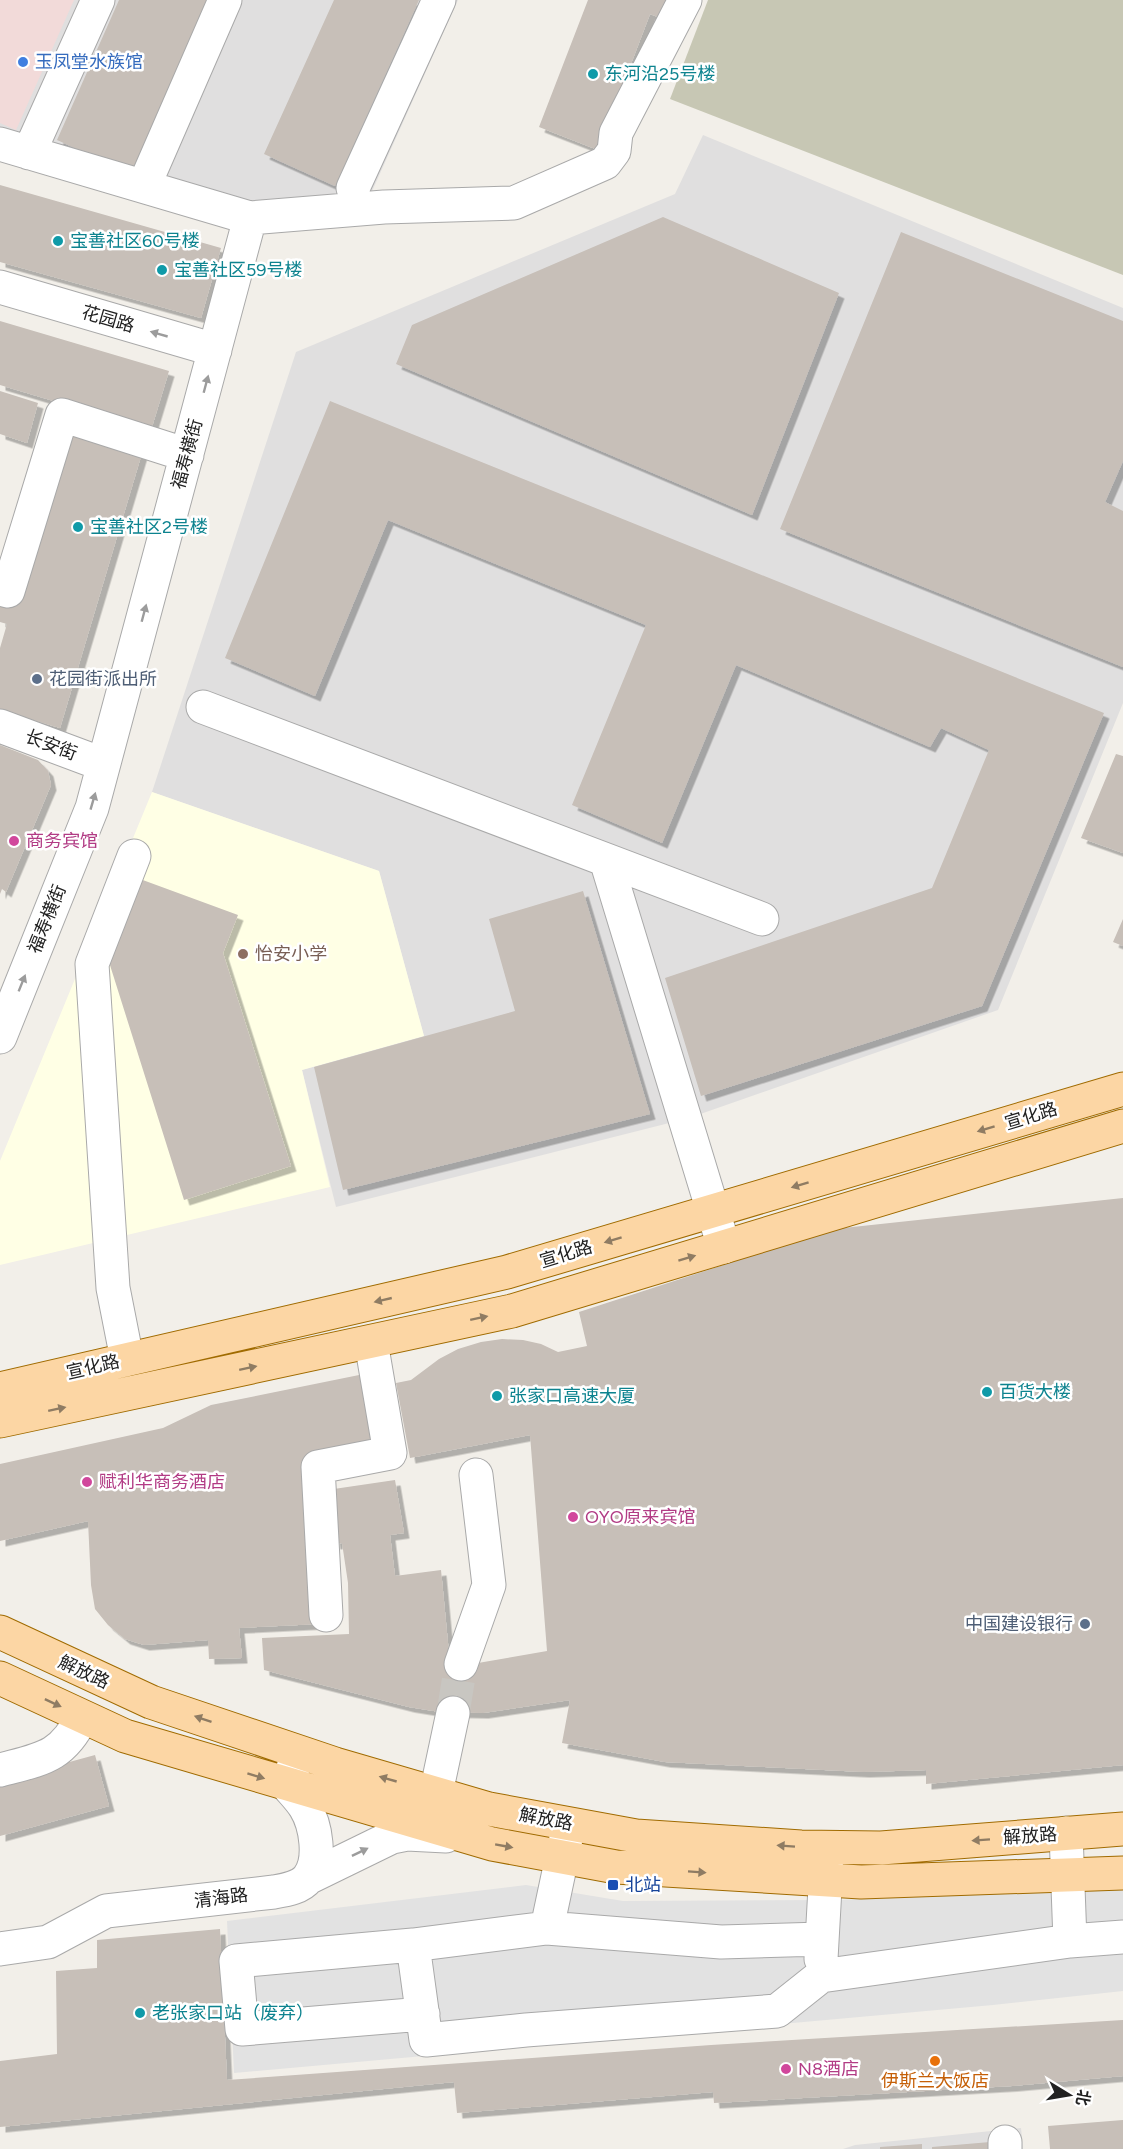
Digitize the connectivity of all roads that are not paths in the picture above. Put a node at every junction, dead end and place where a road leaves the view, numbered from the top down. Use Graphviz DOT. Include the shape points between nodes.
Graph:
graph roads {
  1 [pos="98,0"];
  2 [pos="225,0"];
  3 [pos="439,0"];
  4 [pos="685,0"];
  5 [pos="15,149"];
  6 [pos="144,186"];
  7 [pos="353,188"];
  8 [pos="250,218"];
  9 [pos="0,287"];
  10 [pos="215,350"];
  11 [pos="187,455"];
  12 [pos="0,589"];
  13 [pos="203,707"];
  14 [pos="0,726"];
  15 [pos="102,764"];
  16 [pos="134,856"];
  17 [pos="606,860"];
  18 [pos="762,919"];
  19 [pos="0,1037"];
  20 [pos="1123,1089"];
  21 [pos="1123,1126"];
  22 [pos="712,1211"];
  23 [pos="724,1246"];
  24 [pos="422,1291"];
  25 [pos="430,1329"];
  26 [pos="371,1342"];
  27 [pos="127,1359"];
  28 [pos="0,1389"];
  29 [pos="0,1421"];
  30 [pos="476,1475"];
  31 [pos="326,1615"];
  32 [pos="0,1632"];
  33 [pos="461,1664"];
  34 [pos="0,1678"];
  35 [pos="453,1713"];
  36 [pos="82,1717"];
  37 [pos="298,1752"];
  38 [pos="0,1770"];
  39 [pos="287,1785"];
  40 [pos="436,1793"];
  41 [pos="474,1804"];
  42 [pos="569,1824"];
  43 [pos="425,1825"];
  44 [pos="1123,1829"];
  45 [pos="1065,1833"];
  46 [pos="465,1837"];
  47 [pos="827,1847"];
  48 [pos="562,1856"];
  49 [pos="1123,1873"];
  50 [pos="1067,1875"];
  51 [pos="308,1878"];
  52 [pos="824,1880"];
  53 [pos="547,1928"];
  54 [pos="1123,1937"];
  55 [pos="822,1939"];
  56 [pos="1070,1941"];
  57 [pos="413,1945"];
  58 [pos="0,1949"];
  59 [pos="821,1976"];
  60 [pos="423,2014"];
  1 -- 5 [label="street"];
  2 -- 6 [label="street"];
  3 -- 7 [label="street"];
  4 -- 8 [label="street" via="616,133 615,151 605,164 514,203 384,207"];
  5 -- 6 [label="street"];
  6 -- 8 [label="street"];
  8 -- 10 [label="street, 福寿横街"];
  10 -- 9 [label="street, 花园路, one-way"];
  11 -- 10 [label="street, 福寿横街, one-way"];
  11 -- 12 [label="street" via="62,415 8,591"];
  15 -- 11 [label="street, 福寿横街, one-way"];
  13 -- 17 [label="street"];
  14 -- 15 [label="street, 长安街"];
  19 -- 15 [label="street, 福寿横街, one-way" via="92,808"];
  16 -- 27 [label="street" via="92,964 113,1288"];
  17 -- 18 [label="street"];
  17 -- 22 [label="street"];
  20 -- 22 [label="main road, 宣化路, one-way"];
  21 -- 23 [label="main road, 宣化路"];
  22 -- 23 [label="street"];
  22 -- 24 [label="main road, 宣化路, one-way" via="507,1272"];
  25 -- 23 [label="main road, 宣化路, one-way" via="512,1311"];
  24 -- 25 [label="street"];
  24 -- 27 [label="main road, 宣化路, one-way"];
  25 -- 26 [label="main road, 宣化路"];
  29 -- 26 [label="main road, 宣化路, one-way"];
  26 -- 31 [label="street" via="390,1453 318,1467"];
  27 -- 28 [label="main road, 宣化路"];
  30 -- 33 [label="street" via="489,1585"];
  37 -- 32 [label="main road, 解放路, one-way" via="151,1702"];
  34 -- 36 [label="main road, 解放路, one-way"];
  35 -- 40 [label="street"];
  36 -- 38 [label="street" via="62,1747 44,1759"];
  36 -- 39 [label="main road, 解放路, one-way" via="125,1736"];
  37 -- 39 [label="street"];
  40 -- 37 [label="main road, 解放路, one-way"];
  39 -- 43 [label="main road, 解放路"];
  39 -- 51 [label="street" via="313,1825 316,1845"];
  40 -- 41 [label="main road, 解放路"];
  40 -- 43 [label="street"];
  41 -- 42 [label="main road, 解放路"];
  41 -- 46 [label="street"];
  47 -- 42 [label="main road, 解放路, one-way" via="636,1836"];
  42 -- 48 [label="street"];
  43 -- 46 [label="main road, 解放路"];
  44 -- 45 [label="main road, 解放路"];
  45 -- 47 [label="main road, 解放路, one-way" via="881,1848"];
  45 -- 50 [label="street"];
  46 -- 48 [label="main road, 解放路, one-way"];
  51 -- 46 [label="street, 清海路, one-way" via="392,1837"];
  47 -- 52 [label="street"];
  48 -- 52 [label="main road, 解放路, one-way" via="616,1867"];
  48 -- 53 [label="street"];
  49 -- 50 [label="main road, 解放路"];
  50 -- 52 [label="main road, 解放路"];
  50 -- 56 [label="street"];
  51 -- 58 [label="street, 清海路" via="287,1890 106,1911 48,1942"];
  52 -- 55 [label="street"];
  53 -- 55 [label="street" via="721,1942"];
  53 -- 57 [label="street"];
  54 -- 56 [label="street"];
  55 -- 59 [label="street"];
  56 -- 59 [label="street"];
  57 -- 60 [label="street"];
  57 -- 60 [label="street" via="236,1961 242,2029"];
  59 -- 60 [label="street" via="777,2011 426,2040"];
}
